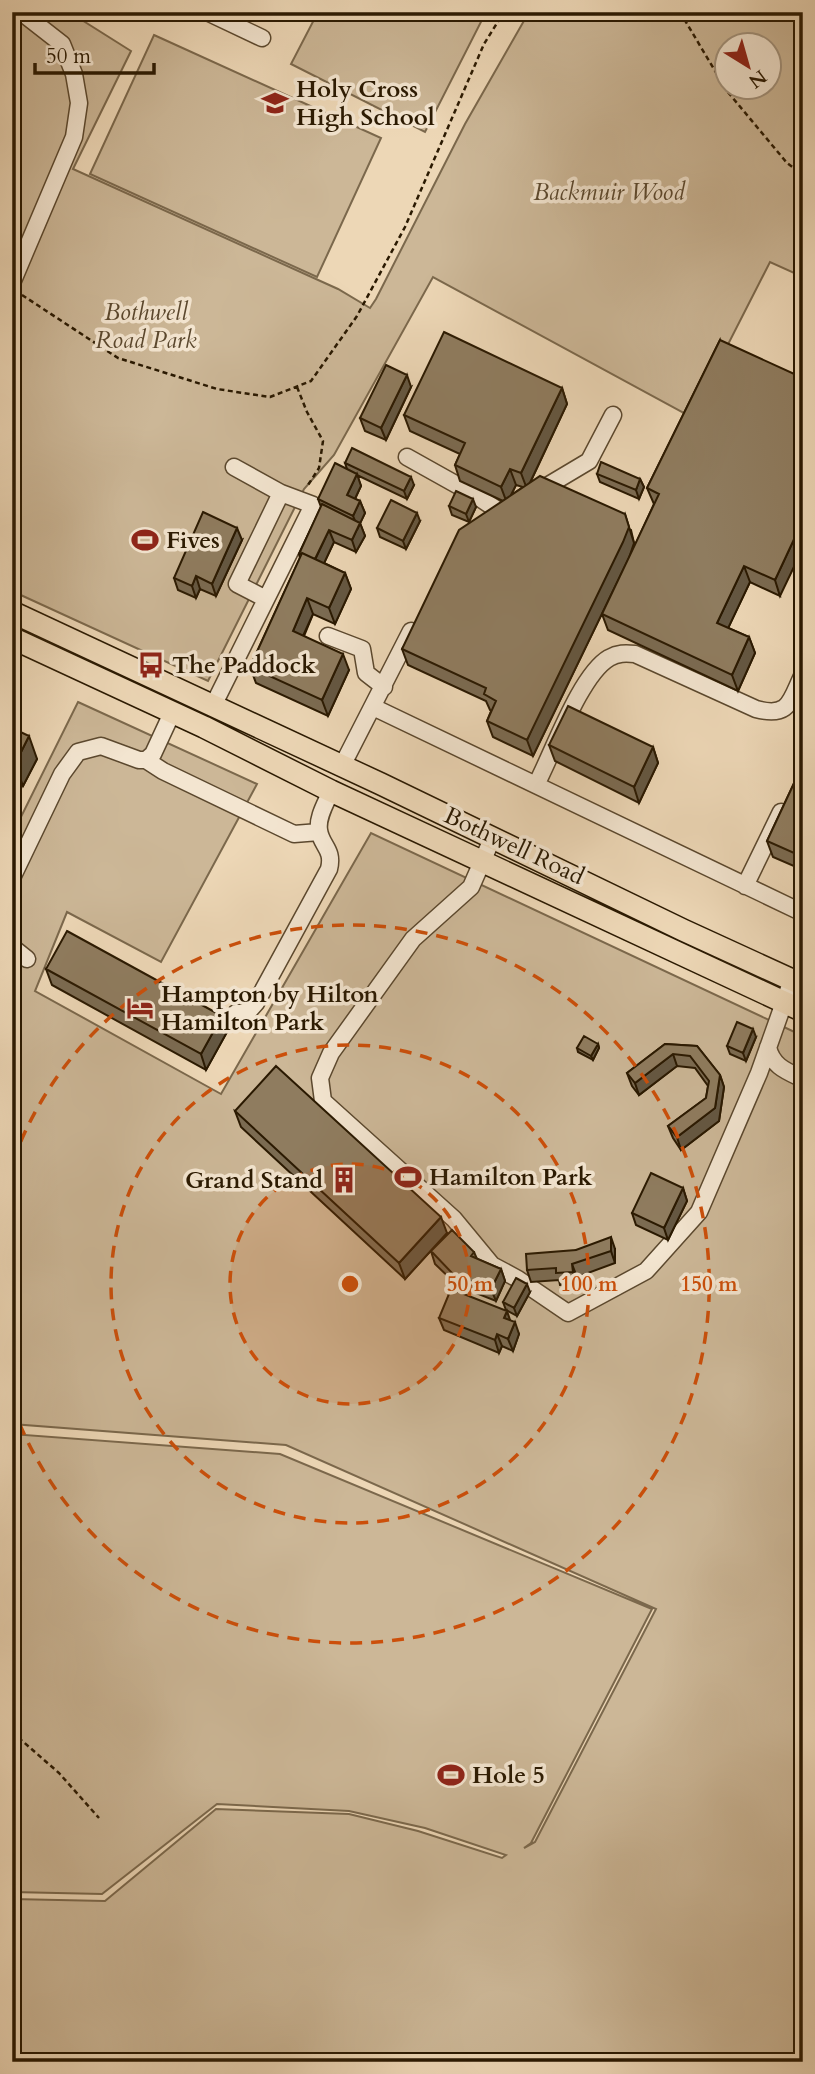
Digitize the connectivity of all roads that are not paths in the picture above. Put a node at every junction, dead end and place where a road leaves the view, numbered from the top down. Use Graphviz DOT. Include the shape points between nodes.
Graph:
graph roads {
  1 [pos="21,12"];
  2 [pos="207,12"];
  3 [pos="262,38"];
  4 [pos="16,288"];
  5 [pos="613,415"];
  6 [pos="407,457"];
  7 [pos="234,467"];
  8 [pos="281,493"];
  9 [pos="513,507"];
  10 [pos="482,522"];
  11 [pos="266,599"];
  12 [pos="12,612"];
  13 [pos="420,614"];
  14 [pos="328,636"];
  15 [pos="12,638"];
  16 [pos="803,674"];
  17 [pos="384,687"];
  18 [pos="213,706"];
  19 [pos="373,707"];
  20 [pos="172,713"];
  21 [pos="204,727"];
  22 [pos="146,760"];
  23 [pos="342,766"];
  24 [pos="536,785"];
  25 [pos="331,791"];
  26 [pos="786,802"];
  27 [pos="319,832"];
  28 [pos="492,839"];
  29 [pos="482,860"];
  30 [pos="12,878"];
  31 [pos="745,886"];
  32 [pos="803,913"];
  33 [pos="12,947"];
  34 [pos="27,959"];
  35 [pos="797,983"];
  36 [pos="793,1007"];
  37 [pos="236,1013"];
  38 [pos="768,1047"];
  39 [pos="803,1079"];
  1 -- 4 [label="street" via="62,44 79,103 74,137"];
  2 -- 3 [label="street"];
  5 -- 9 [label="street" via="589,461"];
  6 -- 9 [label="street" via="475,495"];
  7 -- 8 [label="street"];
  8 -- 11 [label="street" via="237,584"];
  8 -- 11 [label="street" via="313,505"];
  9 -- 10 [label="street"];
  11 -- 18 [label="street"];
  12 -- 18 [label="main road, Bothwell Road"];
  13 -- 17 [label="street"];
  14 -- 17 [label="street" via="362,649 366,673"];
  15 -- 20 [label="main road, Bothwell Road"];
  16 -- 24 [label="street" via="786,706 771,713 635,654 610,657 576,701"];
  17 -- 19 [label="street"];
  18 -- 21 [label="main road"];
  18 -- 23 [label="main road, Bothwell Road"];
  19 -- 23 [label="street"];
  19 -- 24 [label="street"];
  20 -- 21 [label="main road, Bothwell Road"];
  20 -- 22 [label="street"];
  21 -- 25 [label="main road, Bothwell Road"];
  22 -- 27 [label="street" via="294,834"];
  22 -- 30 [label="street" via="101,746 78,752 62,774"];
  23 -- 25 [label="main road"];
  23 -- 28 [label="main road, Bothwell Road"];
  24 -- 31 [label="street"];
  25 -- 27 [label="street" via="320,816"];
  25 -- 29 [label="main road, Bothwell Road"];
  26 -- 31 [label="street"];
  27 -- 37 [label="street" via="330,853 329,869 256,1003 247,1013"];
  28 -- 29 [label="street"];
  28 -- 35 [label="main road, Bothwell Road"];
  29 -- 36 [label="main road, Bothwell Road"];
  29 -- 38 [label="street" via="471,887 413,939 331,1053 320,1079 323,1101 454,1219 492,1265 568,1313 646,1271 699,1212"];
  31 -- 32 [label="street"];
  33 -- 34 [label="street"];
  35 -- 36 [label="street"];
  36 -- 38 [label="street"];
  38 -- 39 [label="street" via="776,1065"];
}
